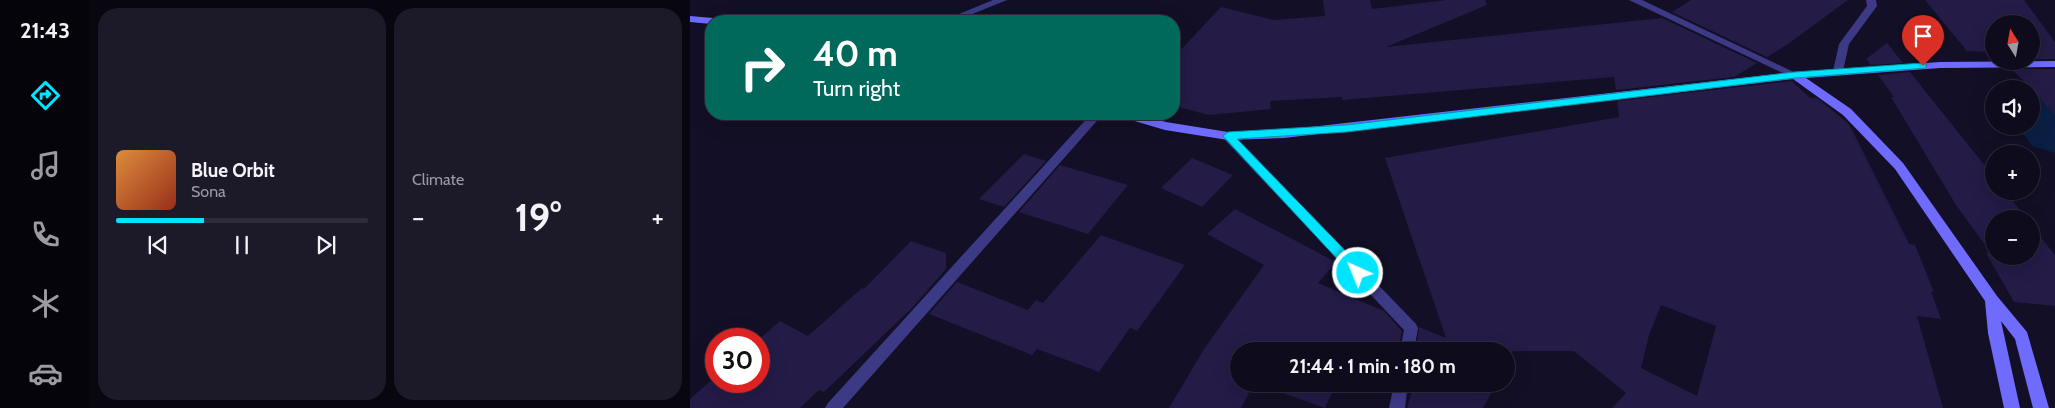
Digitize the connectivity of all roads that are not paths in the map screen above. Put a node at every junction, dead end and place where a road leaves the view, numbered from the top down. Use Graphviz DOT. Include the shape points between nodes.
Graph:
graph roads {
  1 [pos="1002,0"];
  2 [pos="1634,0"];
  3 [pos="1871,0"];
  4 [pos="963,15"];
  5 [pos="690,20"];
  6 [pos="705,21"];
  7 [pos="2055,64"];
  8 [pos="1838,71"];
  9 [pos="1795,75"];
  10 [pos="1092,120"];
  11 [pos="1145,120"];
  12 [pos="1228,136"];
  13 [pos="1992,300"];
  14 [pos="1409,342"];
  15 [pos="1400,392"];
  16 [pos="833,408"];
  17 [pos="1397,408"];
  18 [pos="2012,408"];
  19 [pos="2041,408"];
  1 -- 4 [label="street"];
  2 -- 9 [label="street"];
  3 -- 8 [label="street" via="1872,6 1844,44"];
  5 -- 6 [label="street"];
  7 -- 8 [label="street" via="1940,65"];
  8 -- 9 [label="street"];
  9 -- 12 [label="street" via="1346,128"];
  9 -- 13 [label="street" via="1847,112 1899,166"];
  10 -- 16 [label="street"];
  11 -- 12 [label="street"];
  12 -- 14 [label="street" via="1411,328"];
  13 -- 18 [label="street" via="1995,333"];
  13 -- 19 [label="street" via="2022,336"];
  15 -- 17 [label="street"];
}
